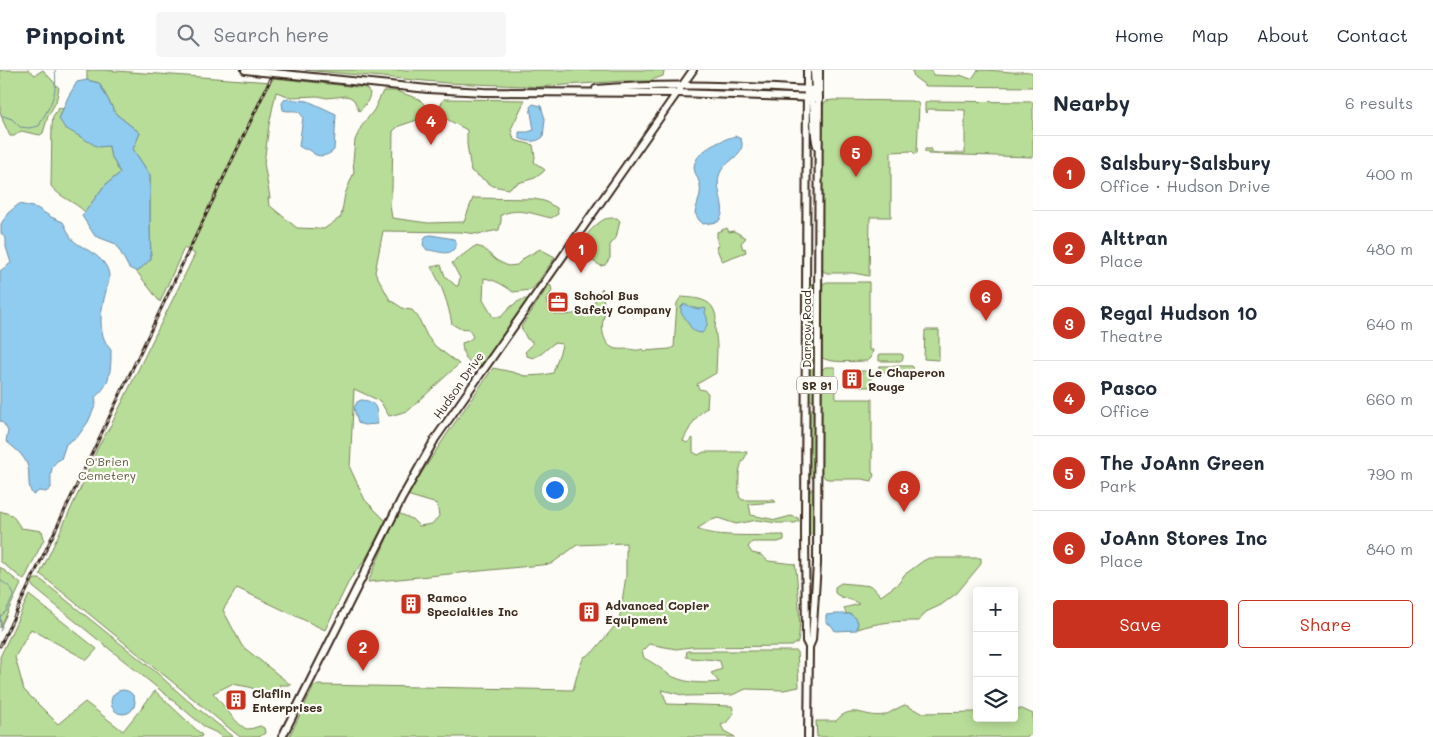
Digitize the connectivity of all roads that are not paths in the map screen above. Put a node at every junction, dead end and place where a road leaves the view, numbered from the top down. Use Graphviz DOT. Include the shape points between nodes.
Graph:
graph roads {
  1 [pos="245,70"];
  2 [pos="693,70"];
  3 [pos="807,70"];
  4 [pos="814,70"];
  5 [pos="819,70"];
  6 [pos="682,86"];
  7 [pos="806,89"];
  8 [pos="817,90"];
  9 [pos="555,93"];
  10 [pos="677,93"];
  11 [pos="813,98"];
  12 [pos="805,405"];
  13 [pos="817,405"];
  14 [pos="817,483"];
  15 [pos="805,484"];
  16 [pos="805,536"];
  17 [pos="817,536"];
  18 [pos="805,556"];
  19 [pos="817,556"];
  20 [pos="809,646"];
  21 [pos="282,737"];
  22 [pos="808,737"];
  1 -- 9 [label="main road, bridge" via="432,90"];
  2 -- 6 [label="main road, Hudson Drive"];
  3 -- 7 [label="main road, Darrow Road / SR 91"];
  4 -- 8 [label="main road"];
  5 -- 8 [label="main road, Darrow Road / SR 91"];
  6 -- 7 [label="main road"];
  6 -- 9 [label="main road" via="631,86"];
  6 -- 10 [label="main road, Hudson Drive"];
  7 -- 8 [label="main road"];
  7 -- 11 [label="main road, Darrow Road / SR 91"];
  8 -- 11 [label="main road, Darrow Road / SR 91"];
  9 -- 10 [label="main road"];
  10 -- 11 [label="main road"];
  10 -- 21 [label="main road, Hudson Drive" via="435,439"];
  11 -- 12 [label="main road, Darrow Road / SR 91"];
  11 -- 13 [label="main road, Darrow Road / SR 91" via="819,154"];
  12 -- 13 [label="main road"];
  12 -- 15 [label="main road, Darrow Road / SR 91"];
  13 -- 14 [label="main road, Darrow Road / SR 91"];
  14 -- 15 [label="main road"];
  14 -- 17 [label="main road, Darrow Road / SR 91"];
  15 -- 16 [label="main road, Darrow Road / SR 91"];
  16 -- 17 [label="main road"];
  16 -- 18 [label="main road, Darrow Road / SR 91"];
  17 -- 19 [label="main road, Darrow Road / SR 91"];
  18 -- 19 [label="main road"];
  18 -- 20 [label="main road, Darrow Road / SR 91" via="806,641"];
  19 -- 20 [label="main road, Darrow Road / SR 91"];
  20 -- 22 [label="main road, Darrow Road / SR 91"];
}
